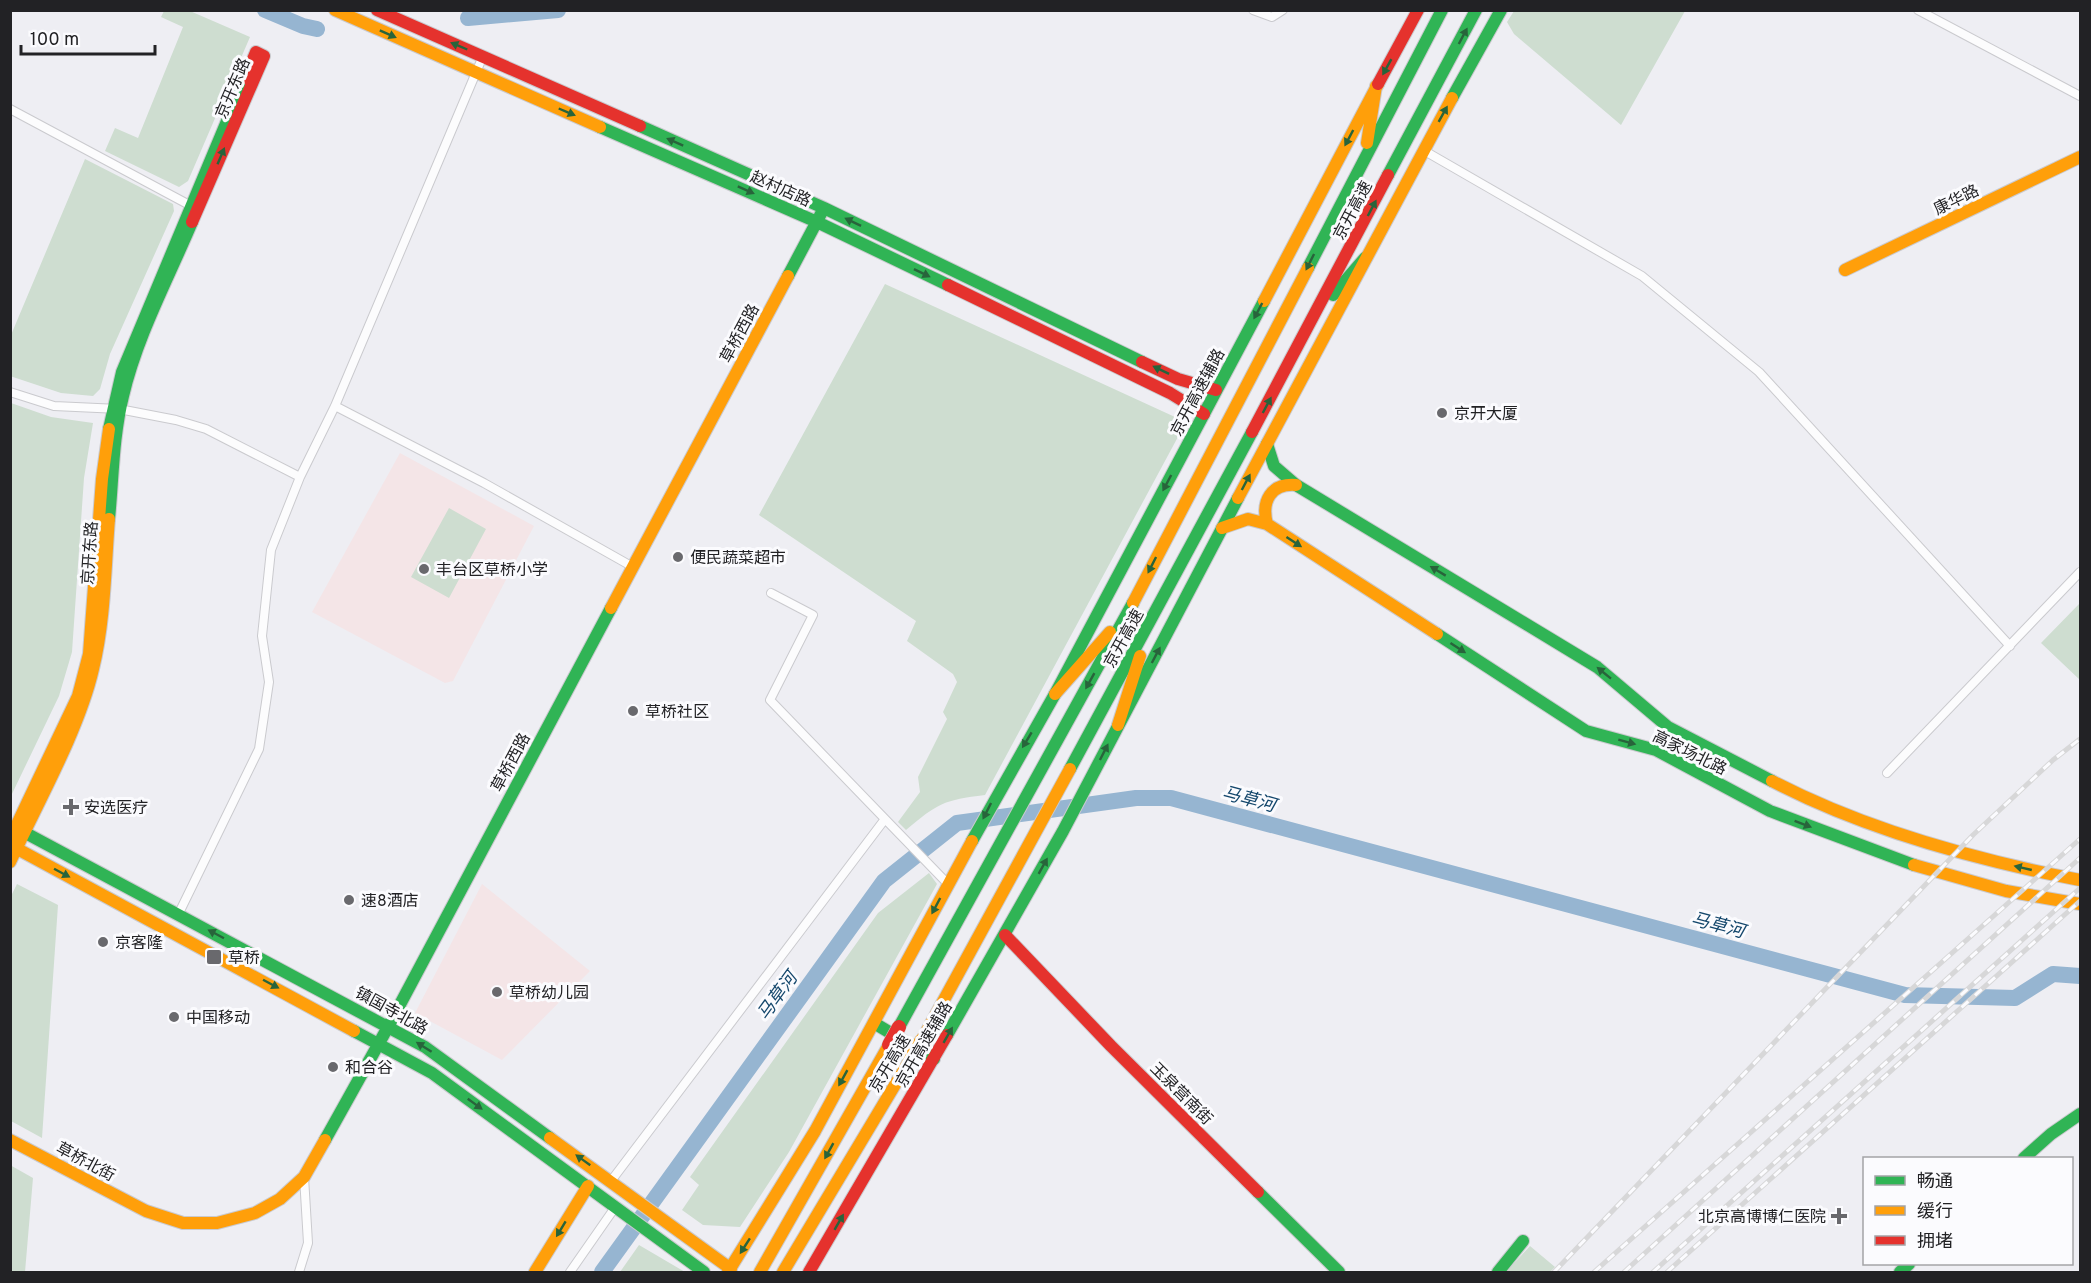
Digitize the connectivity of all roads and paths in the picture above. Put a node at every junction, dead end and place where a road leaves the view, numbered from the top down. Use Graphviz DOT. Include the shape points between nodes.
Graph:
graph roads {
  1 [pos="335,10"];
  2 [pos="377,10"];
  3 [pos="1253,10"];
  4 [pos="1283,10"];
  5 [pos="1418,10"];
  6 [pos="1442,10"];
  7 [pos="1476,10"];
  8 [pos="1501,10"];
  9 [pos="1918,10"];
  10 [pos="402,15"];
  11 [pos="483,56"];
  12 [pos="476,73"];
  13 [pos="1376,86"];
  14 [pos="2080,96"];
  15 [pos="10,109"];
  16 [pos="1423,150"];
  17 [pos="1366,154"];
  18 [pos="2080,157"];
  19 [pos="194,208"];
  20 [pos="824,208"];
  21 [pos="817,222"];
  22 [pos="1365,258"];
  23 [pos="1845,270"];
  24 [pos="1315,315"];
  25 [pos="1216,390"];
  26 [pos="10,392"];
  27 [pos="335,406"];
  28 [pos="116,409"];
  29 [pos="1204,414"];
  30 [pos="1267,444"];
  31 [pos="300,477"];
  32 [pos="1296,485"];
  33 [pos="1267,524"];
  34 [pos="1222,528"];
  35 [pos="633,567"];
  36 [pos="2080,572"];
  37 [pos="771,593"];
  38 [pos="1128,612"];
  39 [pos="1150,623"];
  40 [pos="2010,646"];
  41 [pos="1055,694"];
  42 [pos="1118,725"];
  43 [pos="1887,773"];
  44 [pos="885,819"];
  45 [pos="15,837"];
  46 [pos="10,862"];
  47 [pos="2080,880"];
  48 [pos="948,884"];
  49 [pos="2080,904"];
  50 [pos="179,913"];
  51 [pos="1005,935"];
  52 [pos="874,1023"];
  53 [pos="388,1027"];
  54 [pos="379,1043"];
  55 [pos="934,1059"];
  56 [pos="2080,1114"];
  57 [pos="10,1140"];
  58 [pos="2025,1157"];
  59 [pos="304,1177"];
  60 [pos="611,1181"];
  61 [pos="588,1186"];
  62 [pos="618,1207"];
  63 [pos="146,1211"];
  64 [pos="1523,1241"];
  65 [pos="729,1271"];
  66 [pos="299,1272"];
  67 [pos="535,1272"];
  68 [pos="570,1272"];
  69 [pos="704,1272"];
  70 [pos="760,1272"];
  71 [pos="783,1272"];
  72 [pos="809,1272"];
  73 [pos="1339,1272"];
  74 [pos="1498,1272"];
  1 -- 12 [label="main road, 赵村店路, one-way"];
  2 -- 10 [label="main road, 赵村店路"];
  3 -- 4 [label="street" via="1272,16"];
  5 -- 13 [label="main road, 京开高速辅路, one-way"];
  6 -- 17 [label="main road, 京开高速"];
  24 -- 7 [label="main road, 京开高速, one-way"];
  16 -- 8 [label="main road, one-way"];
  9 -- 14 [label="street"];
  11 -- 10 [label="main road, 赵村店路, one-way"];
  11 -- 12 [label="street"];
  20 -- 11 [label="main road, 赵村店路, one-way"];
  12 -- 21 [label="main road, 赵村店路, one-way"];
  12 -- 27 [label="street"];
  13 -- 17 [label="main road"];
  13 -- 25 [label="main road, 京开高速辅路, one-way"];
  15 -- 19 [label="street"];
  16 -- 22 [label="main road"];
  16 -- 40 [label="street" via="1642,276 1759,372"];
  17 -- 38 [label="main road, 京开高速, one-way"];
  18 -- 23 [label="main road, 康华路"];
  19 -- 19 [label="main road, 京开东路, one-way" via="264,56 256,52"];
  19 -- 28 [label="main road, 京开东路"];
  20 -- 21 [label="main road, 草桥西路"];
  25 -- 20 [label="main road, 赵村店路, one-way" via="1178,379"];
  21 -- 29 [label="main road, 赵村店路, one-way" via="1170,393"];
  21 -- 35 [label="main road, 草桥西路"];
  22 -- 24 [label="main road"];
  22 -- 30 [label="main road"];
  39 -- 24 [label="main road, 京开高速, one-way"];
  25 -- 29 [label="main road, 京开高速辅路"];
  26 -- 28 [label="street" via="54,406"];
  27 -- 31 [label="street"];
  27 -- 35 [label="street" via="484,483"];
  28 -- 31 [label="street" via="206,429"];
  28 -- 45 [label="main road, 京开东路" via="100,634 93,671 74,724"];
  29 -- 41 [label="main road, 京开高速辅路, one-way"];
  30 -- 32 [label="main road, 高家场北路" via="1274,466"];
  34 -- 30 [label="main road, one-way"];
  31 -- 50 [label="street" via="271,550 262,636 269,682 259,749"];
  32 -- 33 [label="main road" via="1284,483 1270,494 1263,513"];
  47 -- 32 [label="main road, 高家场北路, one-way" via="2022,869 1899,834 1782,786 1668,727 1598,667"];
  33 -- 34 [label="main road, 高家场北路" via="1248,519"];
  33 -- 49 [label="main road, 高家场北路, one-way" via="1586,731 1656,750 1770,811 1890,858 2006,891"];
  42 -- 34 [label="main road, one-way"];
  35 -- 53 [label="main road, 草桥西路"];
  36 -- 40 [label="street"];
  37 -- 44 [label="street" via="813,615 770,700"];
  38 -- 41 [label="main road"];
  38 -- 70 [label="main road, 京开高速, one-way, bridge"];
  39 -- 42 [label="main road"];
  39 -- 71 [label="main road, 京开高速, bridge" via="922,1040"];
  40 -- 43 [label="street"];
  41 -- 48 [label="main road, 京开高速辅路, one-way"];
  51 -- 42 [label="main road, 京开高速辅路, one-way"];
  44 -- 48 [label="street"];
  44 -- 60 [label="street"];
  45 -- 46 [label="main road, 京开东路"];
  45 -- 50 [label="main road, 镇国寺北路"];
  45 -- 54 [label="main road, one-way"];
  48 -- 52 [label="main road, one-way"];
  53 -- 50 [label="main road, 镇国寺北路, one-way"];
  55 -- 51 [label="main road, 京开高速辅路, one-way"];
  51 -- 73 [label="main road, 玉泉营南街"];
  52 -- 55 [label="main road"];
  52 -- 65 [label="main road, one-way" via="776,1198"];
  53 -- 54 [label="main road, 草桥西路"];
  60 -- 53 [label="main road, 镇国寺北路, one-way" via="425,1047"];
  54 -- 59 [label="main road, 草桥西路"];
  54 -- 61 [label="main road, one-way" via="432,1073"];
  72 -- 55 [label="main road, 京开高速辅路, one-way"];
  56 -- 58 [label="main road"];
  57 -- 63 [label="main road, 草桥北街"];
  59 -- 63 [label="main road, 草桥西路" via="280,1199 255,1213 217,1223 183,1223"];
  59 -- 66 [label="street" via="309,1243"];
  60 -- 65 [label="main road, 镇国寺北路"];
  61 -- 62 [label="main road"];
  61 -- 67 [label="main road, one-way"];
  62 -- 68 [label="street"];
  62 -- 69 [label="main road"];
  64 -- 74 [label="main road"];
}
